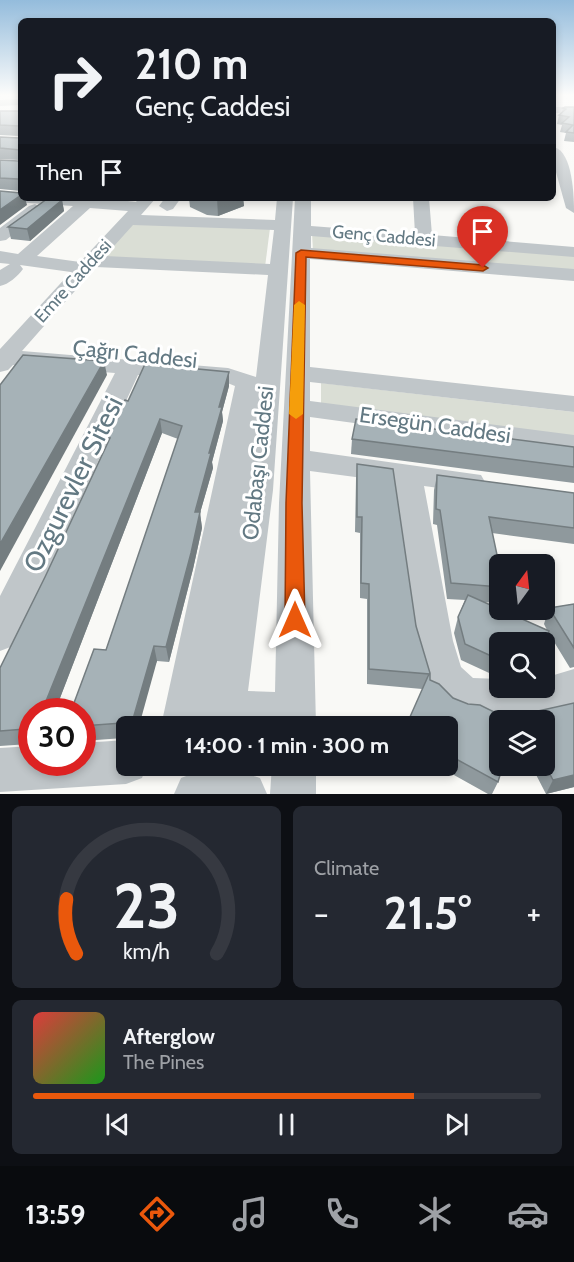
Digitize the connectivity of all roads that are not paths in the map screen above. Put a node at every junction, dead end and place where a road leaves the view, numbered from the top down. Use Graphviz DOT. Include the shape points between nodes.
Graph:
graph roads {
  1 [pos="556,145"];
  2 [pos="565,168"];
  3 [pos="0,196"];
  4 [pos="18,198"];
  5 [pos="46,201"];
  6 [pos="84,201"];
  7 [pos="92,201"];
  8 [pos="302,201"];
  9 [pos="421,201"];
  10 [pos="139,208"];
  11 [pos="574,208"];
  12 [pos="0,217"];
  13 [pos="22,219"];
  14 [pos="293,226"];
  15 [pos="0,236"];
  16 [pos="424,240"];
  17 [pos="574,252"];
  18 [pos="7,267"];
  19 [pos="84,269"];
  20 [pos="278,270"];
  21 [pos="574,275"];
  22 [pos="6,351"];
  23 [pos="130,367"];
  24 [pos="269,367"];
  25 [pos="297,373"];
  26 [pos="574,404"];
  27 [pos="296,407"];
  28 [pos="574,444"];
  29 [pos="295,459"];
  30 [pos="407,474"];
  31 [pos="496,486"];
  32 [pos="0,634"];
  33 [pos="574,688"];
  34 [pos="184,716"];
  35 [pos="223,716"];
  36 [pos="296,716"];
  37 [pos="116,763"];
  38 [pos="0,770"];
  39 [pos="294,776"];
  40 [pos="293,794"];
  1 -- 2 [label="street"];
  2 -- 11 [label="street"];
  3 -- 4 [label="street"];
  5 -- 13 [label="street"];
  6 -- 18 [label="street"];
  7 -- 10 [label="street"];
  8 -- 14 [label="street, Odabaşı Caddesi"];
  9 -- 16 [label="street"];
  10 -- 14 [label="street"];
  10 -- 19 [label="street, Emre Caddesi"];
  12 -- 13 [label="street"];
  13 -- 15 [label="street"];
  14 -- 16 [label="street, Genç Caddesi"];
  14 -- 20 [label="street, Odabaşı Caddesi"];
  14 -- 21 [label="street, Genç Caddesi"];
  14 -- 25 [label="street, Odabaşı Caddesi"];
  16 -- 17 [label="street, Genç Caddesi"];
  18 -- 19 [label="street"];
  19 -- 20 [label="street"];
  19 -- 22 [label="street, Emre Caddesi"];
  20 -- 24 [label="street, Odabaşı Caddesi"];
  22 -- 23 [label="street, Ozgurevler Sitesi"];
  22 -- 24 [label="street, Çağrı Caddesi"];
  23 -- 32 [label="street, Ozgurevler Sitesi"];
  23 -- 34 [label="street, Ozgurevler Sitesi" via="228,375 248,382"];
  24 -- 35 [label="street, Odabaşı Caddesi" via="258,490"];
  25 -- 26 [label="street, Ersegün Caddesi"];
  25 -- 27 [label="street, Odabaşı Caddesi"];
  27 -- 28 [label="street, Ersegün Caddesi"];
  27 -- 29 [label="street, Odabaşı Caddesi"];
  29 -- 30 [label="street"];
  29 -- 36 [label="street, Odabaşı Caddesi"];
  30 -- 31 [label="street"];
  30 -- 33 [label="street" via="434,641 444,678 464,697 532,701"];
  37 -- 38 [label="street"];
  39 -- 40 [label="street"];
}
